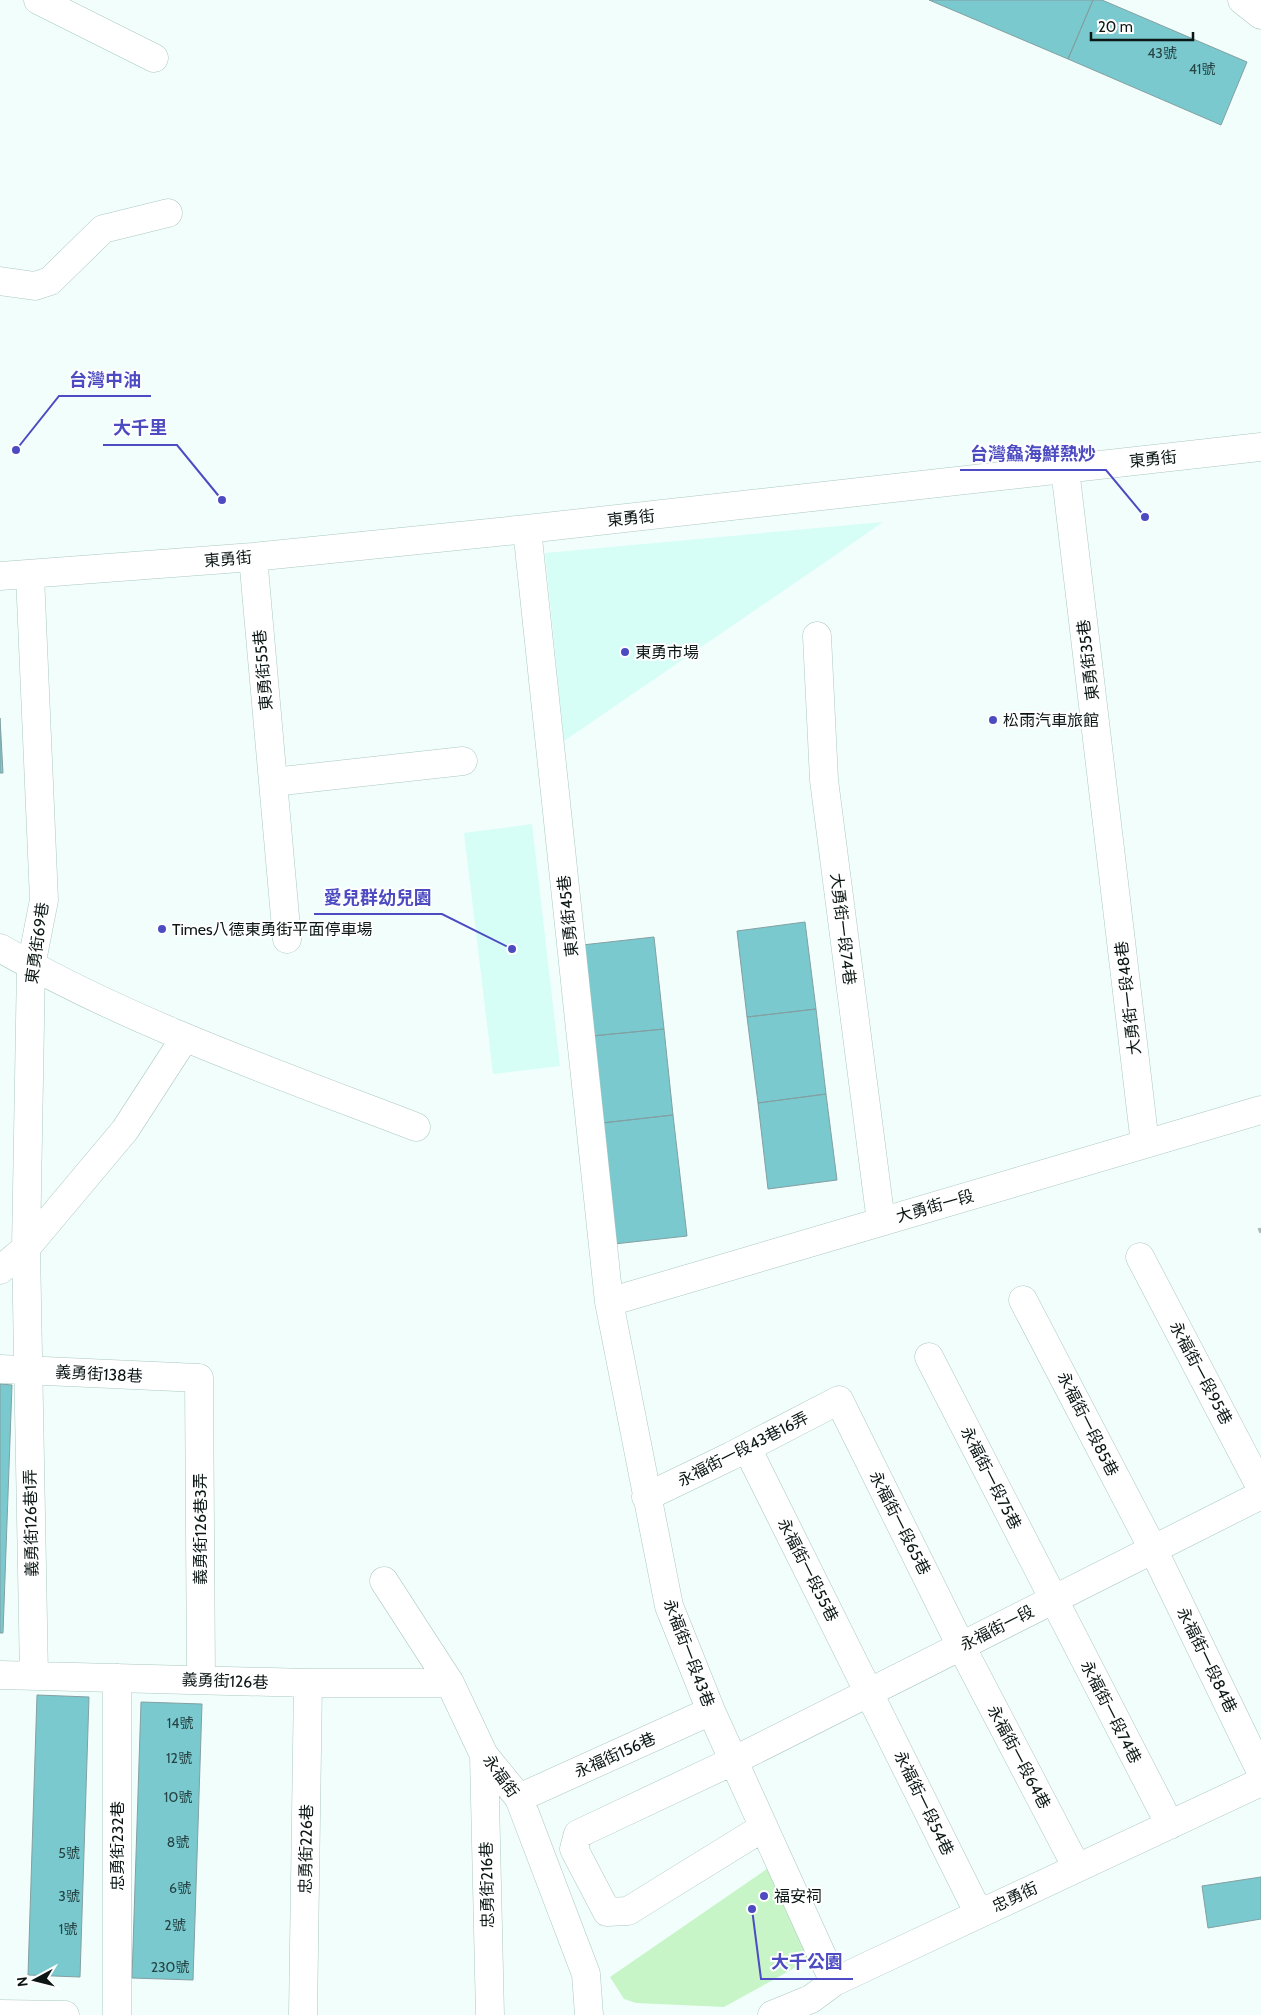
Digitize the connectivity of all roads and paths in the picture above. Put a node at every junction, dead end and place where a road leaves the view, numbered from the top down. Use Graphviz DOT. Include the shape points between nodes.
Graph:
graph roads {
  1 [pos="38,0"];
  2 [pos="1242,0"];
  3 [pos="1261,16"];
  4 [pos="154,58"];
  5 [pos="168,213"];
  6 [pos="0,280"];
  7 [pos="1261,448"];
  8 [pos="1065,469"];
  9 [pos="527,529"];
  10 [pos="253,557"];
  11 [pos="30,574"];
  12 [pos="0,576"];
  13 [pos="817,636"];
  14 [pos="463,761"];
  15 [pos="273,782"];
  16 [pos="1111,852"];
  17 [pos="288,938"];
  18 [pos="0,948"];
  19 [pos="31,966"];
  20 [pos="184,1039"];
  21 [pos="1261,1110"];
  22 [pos="416,1127"];
  23 [pos="1145,1144"];
  24 [pos="881,1222"];
  25 [pos="26,1248"];
  26 [pos="1140,1257"];
  27 [pos="0,1270"];
  28 [pos="1023,1300"];
  29 [pos="609,1302"];
  30 [pos="929,1357"];
  31 [pos="0,1370"];
  32 [pos="28,1371"];
  33 [pos="199,1378"];
  34 [pos="839,1400"];
  35 [pos="747,1448"];
  36 [pos="1261,1488"];
  37 [pos="1261,1495"];
  38 [pos="646,1497"];
  39 [pos="1153,1549"];
  40 [pos="384,1581"];
  41 [pos="1053,1599"];
  42 [pos="962,1646"];
  43 [pos="0,1675"];
  44 [pos="34,1676"];
  45 [pos="117,1678"];
  46 [pos="201,1680"];
  47 [pos="308,1683"];
  48 [pos="450,1683"];
  49 [pos="870,1692"];
  50 [pos="711,1711"];
  51 [pos="484,1755"];
  52 [pos="733,1761"];
  53 [pos="1261,1772"];
  54 [pos="1261,1782"];
  55 [pos="519,1798"];
  56 [pos="1170,1825"];
  57 [pos="764,1827"];
  58 [pos="1077,1868"];
  59 [pos="979,1914"];
  60 [pos="834,1982"];
  61 [pos="811,2007"];
  62 [pos="0,2014"];
  63 [pos="65,2015"];
  64 [pos="116,2015"];
  65 [pos="303,2015"];
  66 [pos="490,2015"];
  67 [pos="589,2015"];
  68 [pos="772,2015"];
  1 -- 4 [label="street"];
  2 -- 3 [label="street"];
  5 -- 6 [label="street" via="103,229 50,281 35,286"];
  7 -- 8 [label="street, 東勇街"];
  8 -- 9 [label="street, 東勇街"];
  8 -- 16 [label="street, 東勇街35巷"];
  9 -- 10 [label="street, 東勇街"];
  9 -- 29 [label="street, 東勇街45巷"];
  10 -- 11 [label="street, 東勇街"];
  10 -- 15 [label="street, 東勇街55巷"];
  11 -- 12 [label="street, 東勇街"];
  11 -- 19 [label="street, 東勇街69巷" via="44,900"];
  13 -- 24 [label="street, 大勇街一段74巷" via="824,780"];
  14 -- 15 [label="street"];
  15 -- 17 [label="street, 東勇街55巷"];
  16 -- 23 [label="street, 大勇街一段48巷"];
  18 -- 19 [label="street"];
  19 -- 20 [label="street"];
  19 -- 25 [label="street, 東勇街69巷"];
  20 -- 22 [label="street"];
  20 -- 25 [label="street" via="125,1130"];
  21 -- 23 [label="street, 大勇街一段"];
  23 -- 24 [label="street, 大勇街一段"];
  24 -- 29 [label="street, 大勇街一段"];
  25 -- 27 [label="street"];
  25 -- 32 [label="street, 東勇街69巷"];
  26 -- 36 [label="street, 永福街一段95巷"];
  28 -- 39 [label="street, 永福街一段85巷"];
  29 -- 38 [label="street, 永福街一段43巷"];
  30 -- 41 [label="street, 永福街一段75巷"];
  31 -- 32 [label="street, 義勇街138巷"];
  32 -- 33 [label="street, 義勇街138巷"];
  32 -- 44 [label="street, 義勇街126巷1弄"];
  33 -- 46 [label="street, 義勇街126巷3弄"];
  34 -- 35 [label="street, 永福街一段43巷16弄"];
  34 -- 42 [label="street, 永福街一段65巷"];
  35 -- 38 [label="street, 永福街一段43巷16弄"];
  35 -- 49 [label="street, 永福街一段55巷"];
  37 -- 39 [label="street, 永福街一段"];
  38 -- 50 [label="street, 永福街一段43巷" via="669,1606"];
  39 -- 41 [label="street, 永福街一段"];
  39 -- 53 [label="street, 永福街一段84巷"];
  40 -- 48 [label="street, 永福街"];
  41 -- 42 [label="street, 永福街一段"];
  41 -- 56 [label="street, 永福街一段74巷"];
  42 -- 49 [label="street, 永福街一段"];
  42 -- 58 [label="street, 永福街一段64巷"];
  43 -- 44 [label="street, 義勇街126巷"];
  44 -- 45 [label="street, 義勇街126巷"];
  45 -- 46 [label="street, 義勇街126巷"];
  45 -- 64 [label="street, 忠勇街232巷"];
  46 -- 47 [label="street, 義勇街126巷"];
  47 -- 48 [label="street, 義勇街126巷"];
  47 -- 65 [label="street, 忠勇街226巷"];
  48 -- 51 [label="street, 永福街"];
  49 -- 52 [label="street, 永福街一段"];
  49 -- 59 [label="street, 永福街一段54巷"];
  50 -- 52 [label="street, 永福街一段43巷"];
  50 -- 55 [label="street, 永福街156巷"];
  51 -- 55 [label="street, 永福街"];
  51 -- 66 [label="street, 忠勇街216巷"];
  52 -- 57 [label="street, 永福街一段43巷"];
  52 -- 57 [label="street, 永福街一段" via="578,1834 574,1849 608,1912 628,1911"];
  54 -- 56 [label="street, 忠勇街"];
  55 -- 67 [label="street, 永福街" via="586,1974"];
  56 -- 58 [label="street, 忠勇街"];
  57 -- 60 [label="street, 永福街一段43巷"];
  58 -- 59 [label="street, 忠勇街"];
  59 -- 60 [label="street, 忠勇街"];
  60 -- 61 [label="street, 忠勇街"];
  61 -- 68 [label="street, 忠勇街"];
  62 -- 63 [label="street"];
}
